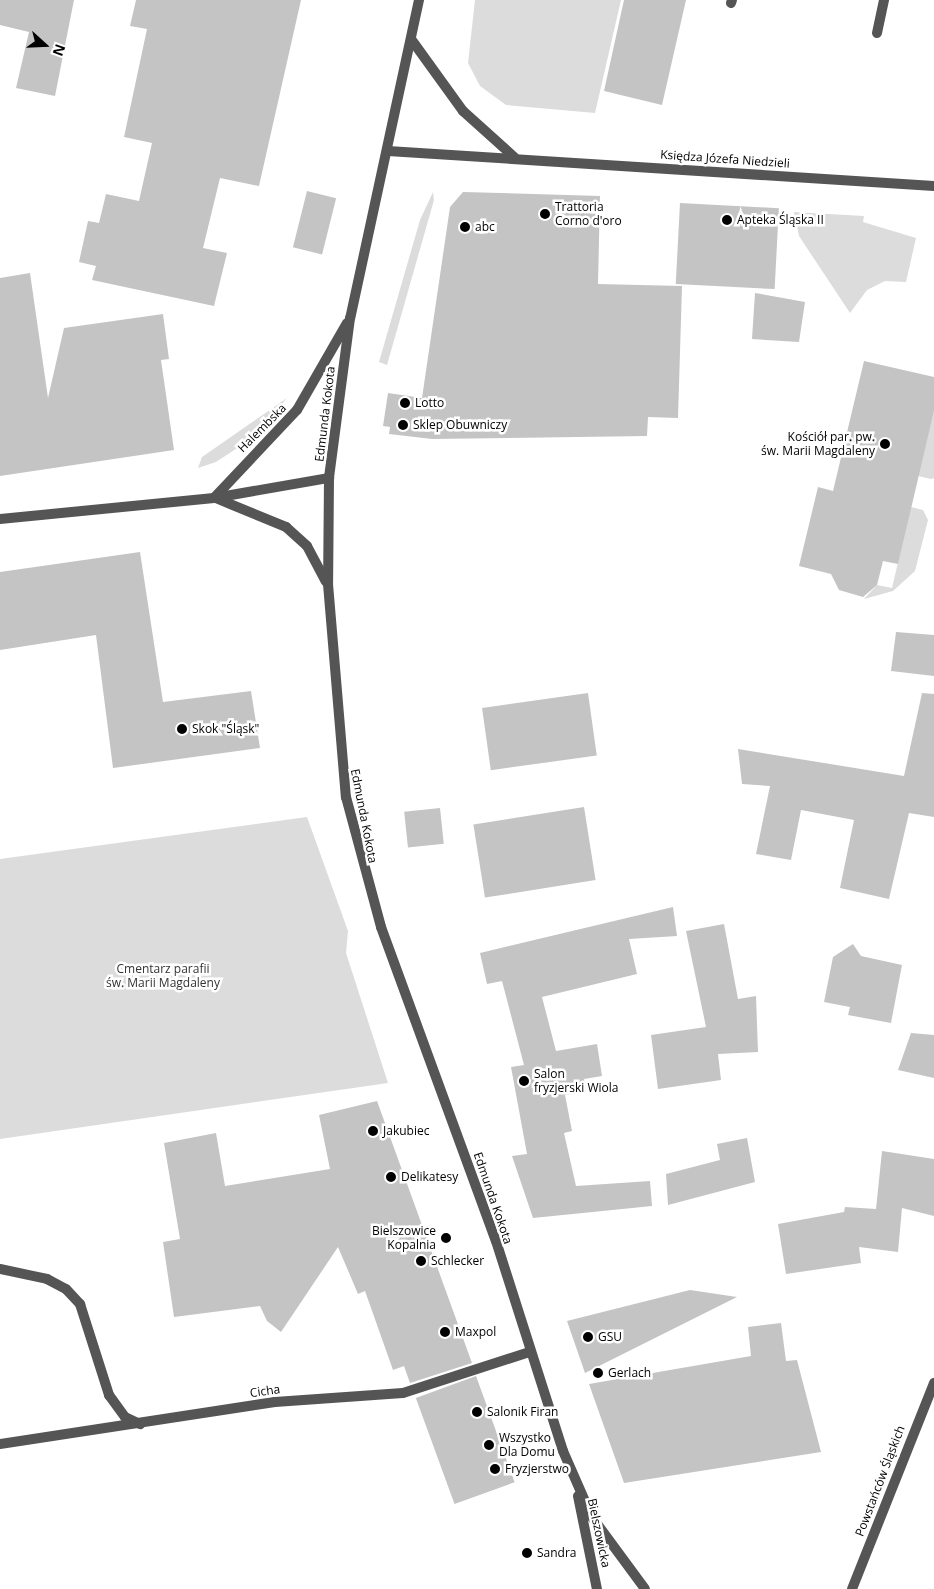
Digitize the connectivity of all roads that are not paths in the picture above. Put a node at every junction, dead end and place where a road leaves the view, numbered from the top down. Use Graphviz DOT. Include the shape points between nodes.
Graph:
graph roads {
  1 [pos="419,0"];
  2 [pos="884,0"];
  3 [pos="876,33"];
  4 [pos="411,40"];
  5 [pos="388,151"];
  6 [pos="514,157"];
  7 [pos="934,186"];
  8 [pos="350,318"];
  9 [pos="329,478"];
  10 [pos="214,498"];
  11 [pos="0,519"];
  12 [pos="328,584"];
  13 [pos="0,1269"];
  14 [pos="529,1352"];
  15 [pos="934,1382"];
  16 [pos="140,1424"];
  17 [pos="0,1444"];
  18 [pos="576,1483"];
  19 [pos="597,1589"];
  20 [pos="645,1589"];
  21 [pos="852,1589"];
  1 -- 4 [label="street, Edmunda Kokota"];
  2 -- 3 [label="street"];
  4 -- 5 [label="street, Edmunda Kokota"];
  4 -- 6 [label="street" via="463,111"];
  5 -- 6 [label="street, Księdza Józefa Niedzieli"];
  5 -- 8 [label="street, Edmunda Kokota"];
  6 -- 7 [label="street, Księdza Józefa Niedzieli"];
  8 -- 9 [label="street, Edmunda Kokota"];
  8 -- 10 [label="street, Halembska" via="297,410"];
  9 -- 10 [label="street"];
  9 -- 12 [label="street, Edmunda Kokota"];
  10 -- 11 [label="street"];
  10 -- 12 [label="street" via="286,527 307,546"];
  12 -- 14 [label="street, Edmunda Kokota" via="342,765 362,870 496,1241"];
  13 -- 16 [label="street" via="47,1279 66,1289 80,1304 109,1395 126,1417"];
  14 -- 16 [label="street, Cicha" via="402,1393 275,1402"];
  14 -- 18 [label="street, Edmunda Kokota"];
  15 -- 21 [label="street, Powstańców Śląskich"];
  16 -- 17 [label="street, Cicha"];
  18 -- 19 [label="street, Bielszowicka"];
  18 -- 20 [label="street, Edmunda Kokota" via="612,1549"];
}
